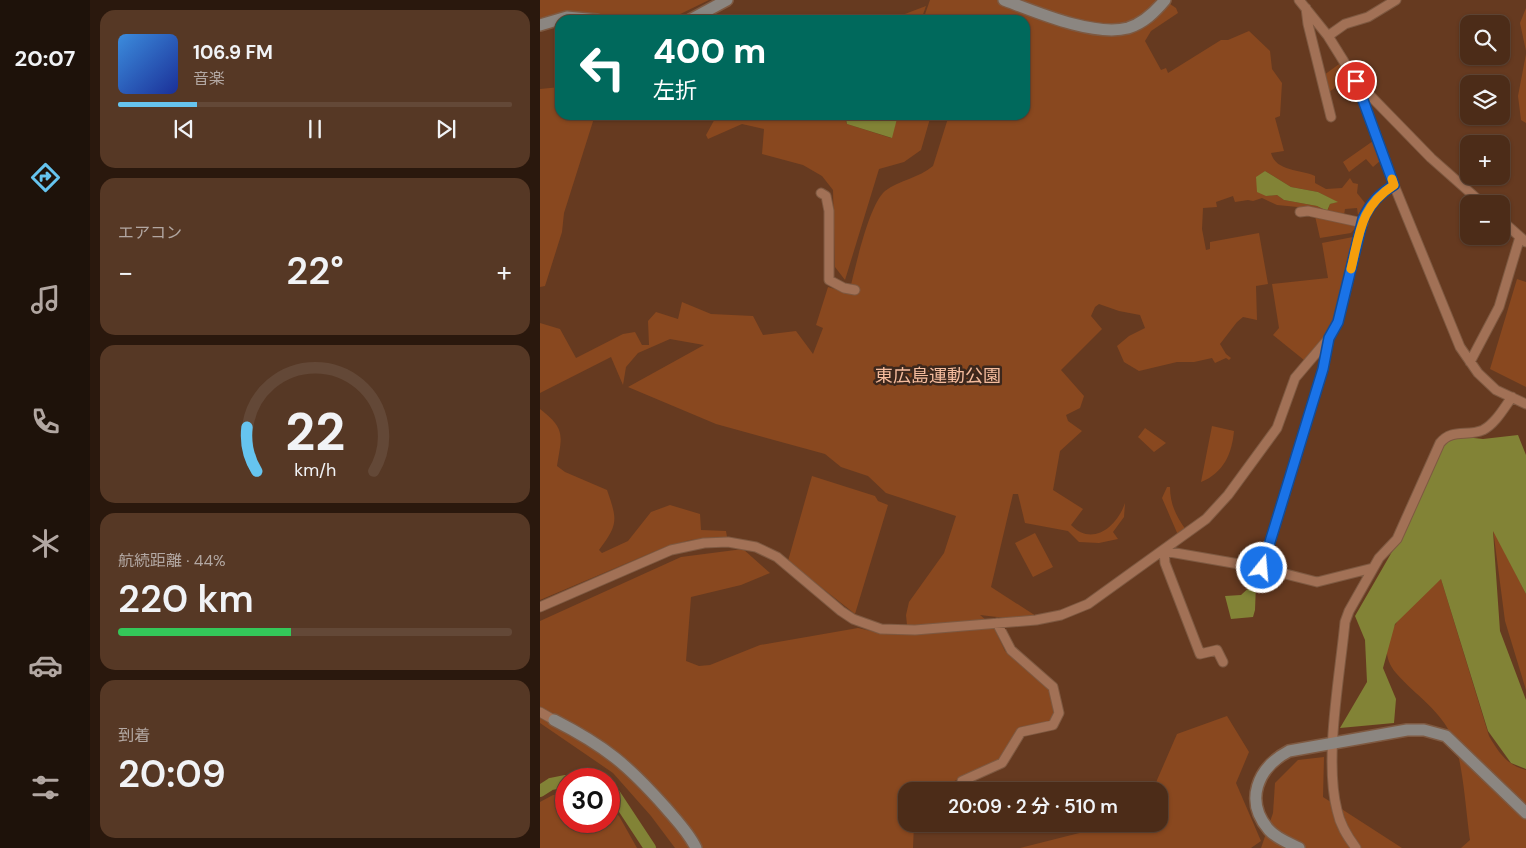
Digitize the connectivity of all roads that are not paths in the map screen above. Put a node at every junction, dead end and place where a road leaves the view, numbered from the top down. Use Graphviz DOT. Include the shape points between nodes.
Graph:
graph roads {
  1 [pos="727,0"];
  2 [pos="1004,0"];
  3 [pos="1165,0"];
  4 [pos="1299,0"];
  5 [pos="1396,0"];
  6 [pos="1307,3"];
  7 [pos="699,15"];
  8 [pos="555,21"];
  9 [pos="540,25"];
  10 [pos="1328,36"];
  11 [pos="1356,81"];
  12 [pos="1331,117"];
  13 [pos="1394,185"];
  14 [pos="821,193"];
  15 [pos="1472,195"];
  16 [pos="1300,212"];
  17 [pos="1362,222"];
  18 [pos="1510,228"];
  19 [pos="1523,240"];
  20 [pos="855,290"];
  21 [pos="1329,338"];
  22 [pos="1470,362"];
  23 [pos="1512,398"];
  24 [pos="1526,404"];
  25 [pos="1164,550"];
  26 [pos="1262,568"];
  27 [pos="1373,568"];
  28 [pos="540,607"];
  29 [pos="997,623"];
  30 [pos="1222,662"];
  31 [pos="540,712"];
  32 [pos="554,720"];
  33 [pos="1333,742"];
  34 [pos="962,782"];
  35 [pos="1526,813"];
  36 [pos="696,848"];
  37 [pos="1299,848"];
  38 [pos="1356,848"];
  1 -- 7 [label="street"];
  2 -- 3 [label="street" via="1071,22 1108,30 1137,24"];
  4 -- 6 [label="street"];
  5 -- 10 [label="street" via="1368,17 1345,24"];
  6 -- 10 [label="street"];
  6 -- 12 [label="street" via="1308,24"];
  8 -- 9 [label="street"];
  10 -- 11 [label="street"];
  11 -- 13 [label="street"];
  11 -- 15 [label="street"];
  13 -- 17 [label="street" via="1370,204"];
  13 -- 22 [label="street" via="1460,347"];
  14 -- 20 [label="street" via="826,196 829,211 829,280"];
  16 -- 17 [label="street"];
  17 -- 21 [label="street" via="1338,322"];
  18 -- 19 [label="street"];
  19 -- 22 [label="street" via="1499,308"];
  21 -- 25 [label="street" via="1295,378 1277,428 1228,496 1206,518"];
  21 -- 26 [label="street" via="1323,369"];
  22 -- 23 [label="street" via="1496,390"];
  23 -- 24 [label="street"];
  23 -- 27 [label="street" via="1486,429 1471,434 1455,433 1440,443 1397,539"];
  25 -- 26 [label="street"];
  25 -- 29 [label="street" via="1088,604 1061,615"];
  25 -- 30 [label="street" via="1200,654 1217,650"];
  26 -- 27 [label="street" via="1317,582"];
  27 -- 33 [label="street" via="1348,610 1345,622"];
  28 -- 29 [label="street" via="671,550 728,542 756,547 777,557 841,611 869,626 914,630"];
  29 -- 34 [label="street" via="1011,650 1053,687 1059,713 1052,725 1021,732 1002,763"];
  31 -- 32 [label="street"];
  32 -- 36 [label="street" via="591,739 616,757 691,837"];
  33 -- 35 [label="street" via="1407,730 1424,730 1446,736"];
  33 -- 37 [label="street" via="1284,754 1262,773 1256,786 1261,819 1270,831"];
  33 -- 38 [label="street" via="1336,810"];
}
